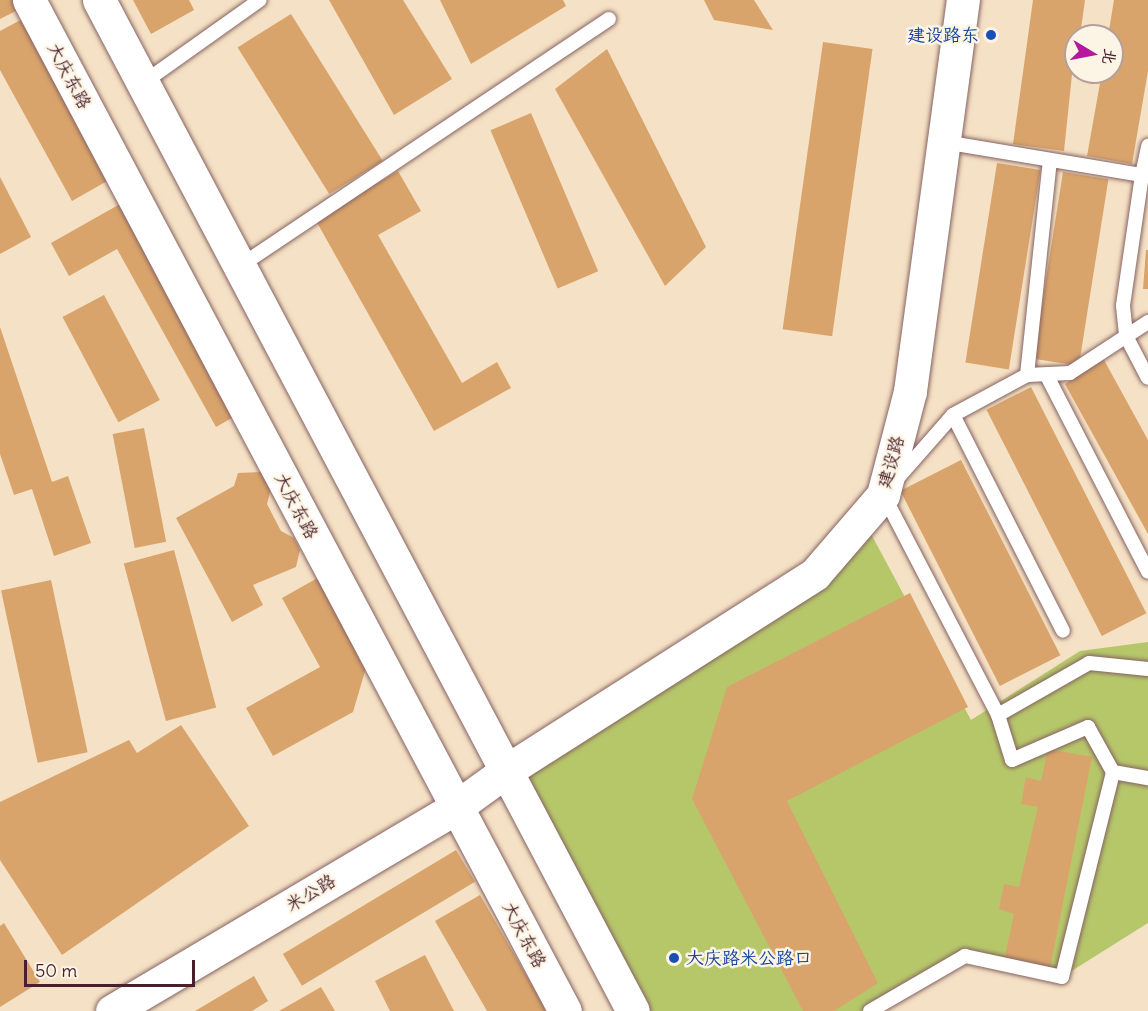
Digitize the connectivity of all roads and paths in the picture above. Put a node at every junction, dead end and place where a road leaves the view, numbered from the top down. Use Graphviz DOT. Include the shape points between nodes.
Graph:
graph roads {
  1 [pos="29,0"];
  2 [pos="99,0"];
  3 [pos="260,0"];
  4 [pos="963,0"];
  5 [pos="609,18"];
  6 [pos="143,83"];
  7 [pos="944,142"];
  8 [pos="1148,146"];
  9 [pos="1050,160"];
  10 [pos="1142,175"];
  11 [pos="240,266"];
  12 [pos="1148,322"];
  13 [pos="1126,336"];
  14 [pos="1027,375"];
  15 [pos="1047,376"];
  16 [pos="1148,378"];
  17 [pos="953,415"];
  18 [pos="883,495"];
  19 [pos="1148,572"];
  20 [pos="1063,631"];
  21 [pos="1148,669"];
  22 [pos="998,715"];
  23 [pos="506,771"];
  24 [pos="1113,772"];
  25 [pos="1148,778"];
  26 [pos="455,808"];
  27 [pos="112,1011"];
  28 [pos="565,1011"];
  29 [pos="633,1011"];
  30 [pos="870,1011"];
  1 -- 26 [label="main road, 大庆东路"];
  2 -- 6 [label="main road"];
  3 -- 6 [label="lane"];
  4 -- 7 [label="main road, 建设路"];
  5 -- 11 [label="lane"];
  6 -- 11 [label="main road"];
  7 -- 9 [label="lane"];
  7 -- 18 [label="main road, 建设路" via="910,391"];
  8 -- 10 [label="lane"];
  9 -- 10 [label="lane"];
  9 -- 14 [label="lane"];
  10 -- 13 [label="lane" via="1123,306"];
  11 -- 23 [label="main road"];
  12 -- 13 [label="lane"];
  13 -- 15 [label="lane" via="1070,373"];
  13 -- 16 [label="lane"];
  14 -- 15 [label="lane"];
  14 -- 17 [label="lane"];
  15 -- 19 [label="lane"];
  17 -- 18 [label="lane"];
  17 -- 20 [label="lane"];
  18 -- 22 [label="lane"];
  18 -- 23 [label="main road, 建设路" via="815,574"];
  21 -- 22 [label="lane" via="1089,663"];
  22 -- 24 [label="lane" via="1012,760 1088,727"];
  23 -- 26 [label="main road, 米公路"];
  23 -- 29 [label="main road"];
  24 -- 25 [label="lane"];
  24 -- 30 [label="lane" via="1062,977 965,956"];
  26 -- 27 [label="main road, 米公路"];
  26 -- 28 [label="main road, 大庆东路"];
}
